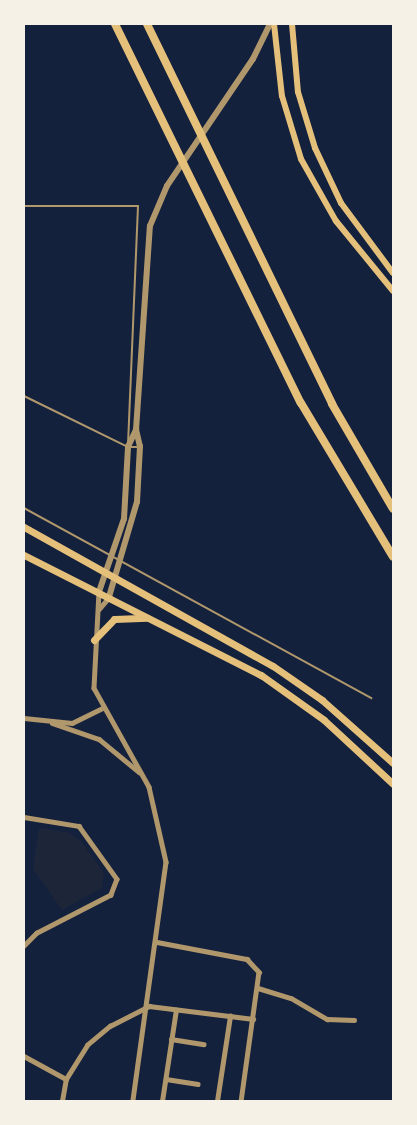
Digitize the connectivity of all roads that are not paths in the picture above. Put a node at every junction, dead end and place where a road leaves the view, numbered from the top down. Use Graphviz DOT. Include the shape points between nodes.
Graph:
graph roads {
  1 [pos="115,24"];
  2 [pos="147,24"];
  3 [pos="270,24"];
  4 [pos="274,24"];
  5 [pos="292,24"];
  6 [pos="24,206"];
  7 [pos="393,273"];
  8 [pos="393,291"];
  9 [pos="24,396"];
  10 [pos="136,430"];
  11 [pos="128,446"];
  12 [pos="140,447"];
  13 [pos="24,508"];
  14 [pos="393,509"];
  15 [pos="24,526"];
  16 [pos="114,554"];
  17 [pos="24,555"];
  18 [pos="393,557"];
  19 [pos="123,558"];
  20 [pos="107,572"];
  21 [pos="116,577"];
  22 [pos="99,592"];
  23 [pos="109,597"];
  24 [pos="99,608"];
  25 [pos="155,620"];
  26 [pos="94,640"];
  27 [pos="371,698"];
  28 [pos="103,708"];
  29 [pos="24,718"];
  30 [pos="52,723"];
  31 [pos="393,763"];
  32 [pos="143,777"];
  33 [pos="393,784"];
  34 [pos="24,817"];
  35 [pos="25,938"];
  36 [pos="157,942"];
  37 [pos="24,946"];
  38 [pos="258,988"];
  39 [pos="149,1006"];
  40 [pos="176,1010"];
  41 [pos="230,1016"];
  42 [pos="253,1019"];
  43 [pos="354,1020"];
  44 [pos="171,1040"];
  45 [pos="204,1044"];
  46 [pos="24,1056"];
  47 [pos="66,1079"];
  48 [pos="166,1079"];
  49 [pos="198,1084"];
  50 [pos="62,1101"];
  51 [pos="133,1101"];
  52 [pos="162,1101"];
  53 [pos="217,1101"];
  54 [pos="241,1101"];
  1 -- 18 [label="highway" via="301,403"];
  2 -- 14 [label="highway" via="332,404"];
  3 -- 10 [label="street" via="253,59 167,186 152,218 146,254"];
  4 -- 8 [label="main road" via="282,96 301,159 336,221"];
  5 -- 7 [label="main road" via="296,79 315,148 341,203"];
  6 -- 11 [label="lane" via="138,206"];
  9 -- 11 [label="lane"];
  10 -- 11 [label="street"];
  10 -- 12 [label="street"];
  11 -- 12 [label="lane"];
  11 -- 16 [label="street" via="126,509"];
  12 -- 19 [label="street" via="135,514"];
  13 -- 16 [label="lane"];
  15 -- 20 [label="main road"];
  16 -- 19 [label="lane"];
  16 -- 20 [label="street"];
  17 -- 22 [label="main road"];
  19 -- 21 [label="street"];
  19 -- 27 [label="lane"];
  20 -- 21 [label="main road"];
  20 -- 22 [label="street"];
  21 -- 23 [label="street"];
  21 -- 31 [label="main road" via="273,666 322,700"];
  22 -- 23 [label="main road"];
  22 -- 24 [label="street"];
  23 -- 24 [label="street"];
  23 -- 25 [label="main road"];
  24 -- 26 [label="street"];
  25 -- 26 [label="main road" via="114,619"];
  25 -- 33 [label="main road" via="271,681 338,732"];
  26 -- 28 [label="street" via="92,678"];
  28 -- 30 [label="street" via="72,723"];
  28 -- 32 [label="street"];
  29 -- 30 [label="street"];
  30 -- 32 [label="street" via="99,739"];
  32 -- 36 [label="street" via="160,820 166,862"];
  34 -- 35 [label="street" via="79,826 117,879 111,895"];
  35 -- 37 [label="street"];
  36 -- 38 [label="street" via="247,959 259,972"];
  36 -- 39 [label="street"];
  38 -- 42 [label="street"];
  38 -- 43 [label="street" via="291,998 327,1019"];
  39 -- 40 [label="street"];
  39 -- 47 [label="street" via="98,1034"];
  39 -- 51 [label="street"];
  40 -- 41 [label="street"];
  40 -- 44 [label="street"];
  41 -- 42 [label="street"];
  41 -- 53 [label="street"];
  42 -- 54 [label="street"];
  44 -- 45 [label="street"];
  44 -- 48 [label="street"];
  46 -- 47 [label="street"];
  47 -- 50 [label="street"];
  48 -- 49 [label="street"];
  48 -- 52 [label="street"];
}
